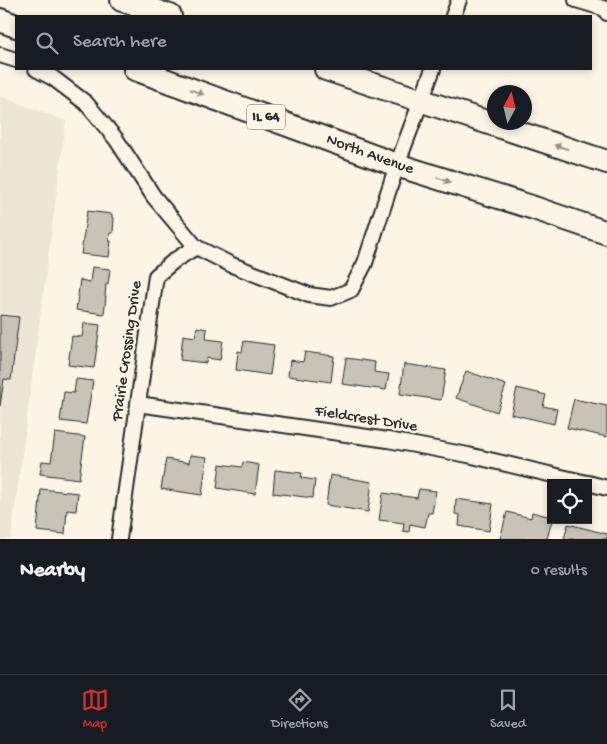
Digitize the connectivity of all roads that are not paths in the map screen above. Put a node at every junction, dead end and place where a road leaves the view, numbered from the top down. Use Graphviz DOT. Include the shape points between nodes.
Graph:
graph roads {
  1 [pos="122,0"];
  2 [pos="459,0"];
  3 [pos="576,0"];
  4 [pos="607,13"];
  5 [pos="167,15"];
  6 [pos="453,15"];
  7 [pos="0,20"];
  8 [pos="15,26"];
  9 [pos="0,55"];
  10 [pos="15,60"];
  11 [pos="38,70"];
  12 [pos="138,70"];
  13 [pos="329,70"];
  14 [pos="433,70"];
  15 [pos="422,101"];
  16 [pos="607,162"];
  17 [pos="397,165"];
  18 [pos="607,233"];
  19 [pos="196,247"];
  20 [pos="138,404"];
  21 [pos="570,479"];
  22 [pos="592,484"];
  23 [pos="607,488"];
  24 [pos="119,539"];
  1 -- 5 [label="main road"];
  2 -- 6 [label="street"];
  3 -- 4 [label="street" via="606,9"];
  7 -- 8 [label="main road"];
  9 -- 10 [label="street"];
  11 -- 19 [label="street" via="86,103 116,139 154,197"];
  12 -- 17 [label="main road, North Avenue / IL 64, one-way"];
  13 -- 15 [label="main road"];
  14 -- 15 [label="street"];
  16 -- 15 [label="main road, one-way"];
  15 -- 17 [label="street"];
  17 -- 18 [label="main road, North Avenue / IL 64, one-way"];
  17 -- 19 [label="street" via="365,264 351,290 331,298 309,296"];
  19 -- 20 [label="street, Prairie Crossing Drive" via="156,276"];
  20 -- 21 [label="street, Fieldcrest Drive" via="388,440"];
  20 -- 24 [label="street, Prairie Crossing Drive"];
  22 -- 23 [label="street, Fieldcrest Drive"];
}
